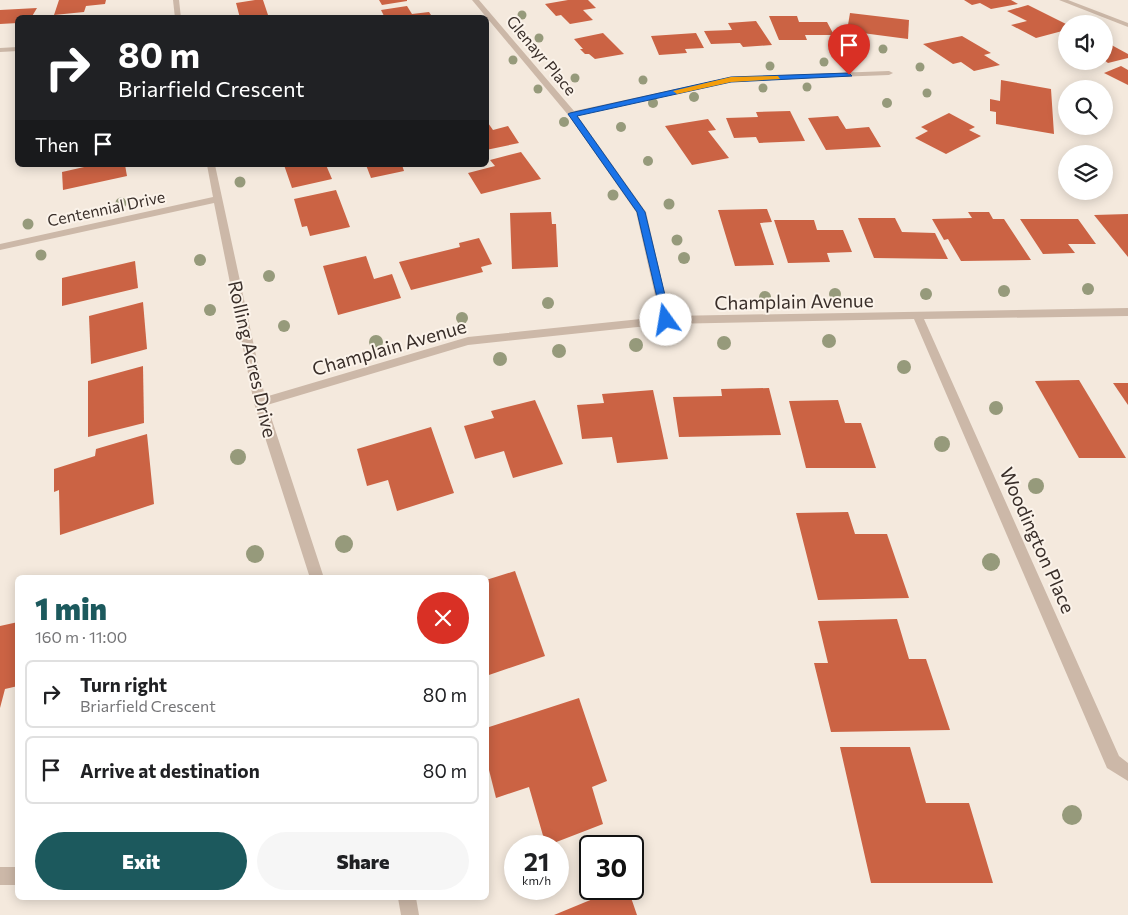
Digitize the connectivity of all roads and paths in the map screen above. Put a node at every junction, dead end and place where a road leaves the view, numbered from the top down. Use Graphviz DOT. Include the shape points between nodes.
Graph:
graph roads {
  1 [pos="176,0"];
  2 [pos="475,0"];
  3 [pos="1062,0"];
  4 [pos="178,15"];
  5 [pos="488,15"];
  6 [pos="489,16"];
  7 [pos="1128,25"];
  8 [pos="15,49"];
  9 [pos="0,50"];
  10 [pos="889,73"];
  11 [pos="572,114"];
  12 [pos="211,167"];
  13 [pos="218,199"];
  14 [pos="0,247"];
  15 [pos="1128,312"];
  16 [pos="918,317"];
  17 [pos="666,320"];
  18 [pos="260,403"];
  19 [pos="316,575"];
  20 [pos="1128,773"];
  21 [pos="0,876"];
  22 [pos="15,876"];
  23 [pos="407,900"];
  24 [pos="410,915"];
  1 -- 4 [label="street"];
  2 -- 5 [label="street, Glenayr Place"];
  3 -- 7 [label="street"];
  6 -- 11 [label="street, Glenayr Place"];
  8 -- 9 [label="street"];
  10 -- 11 [label="street" via="731,80"];
  11 -- 17 [label="street, Glenayr Place" via="641,212"];
  12 -- 13 [label="street, Rolling Acres Drive"];
  13 -- 14 [label="street, Centennial Drive"];
  13 -- 18 [label="street, Rolling Acres Drive"];
  15 -- 16 [label="street, Champlain Avenue"];
  16 -- 17 [label="street, Champlain Avenue"];
  16 -- 20 [label="street, Woodington Place" via="1110,754 1114,762"];
  17 -- 18 [label="street, Champlain Avenue" via="468,341"];
  18 -- 19 [label="street, Rolling Acres Drive"];
  21 -- 22 [label="street"];
  23 -- 24 [label="street"];
}
